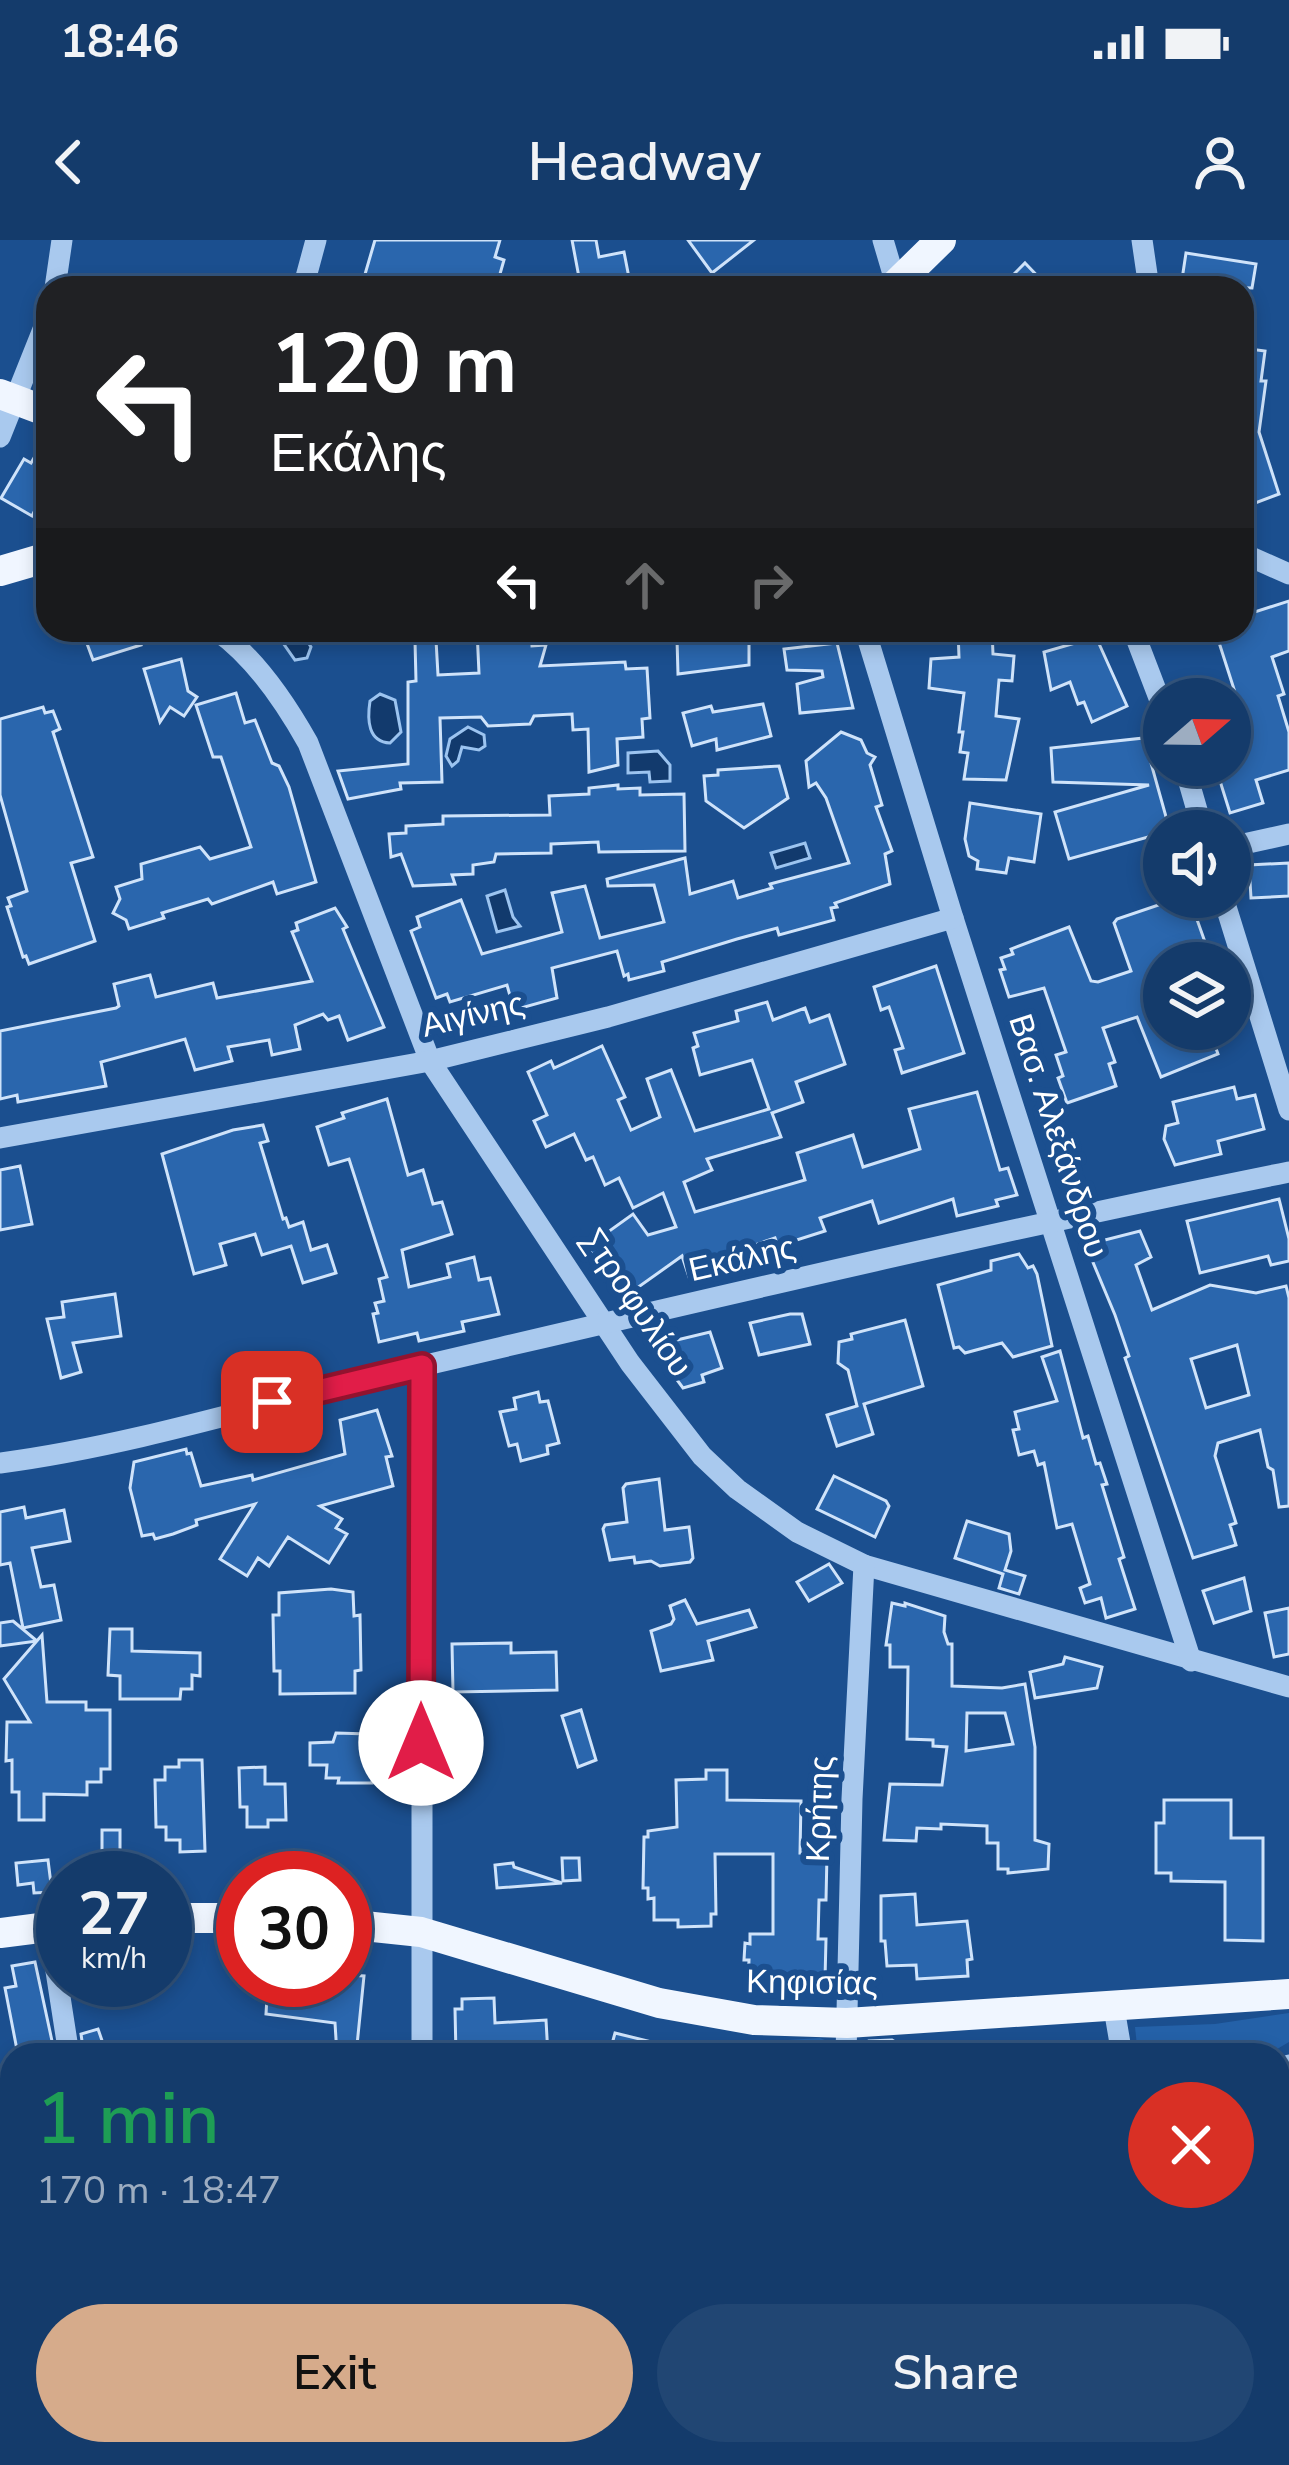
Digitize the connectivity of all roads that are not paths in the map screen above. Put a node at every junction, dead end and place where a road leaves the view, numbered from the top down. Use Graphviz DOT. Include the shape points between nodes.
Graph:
graph roads {
  1 [pos="62,240"];
  2 [pos="316,240"];
  3 [pos="883,240"];
  4 [pos="941,240"];
  5 [pos="1142,240"];
  6 [pos="57,276"];
  7 [pos="306,276"];
  8 [pos="892,276"];
  9 [pos="904,276"];
  10 [pos="1147,276"];
  11 [pos="36,341"];
  12 [pos="8,397"];
  13 [pos="0,437"];
  14 [pos="1254,558"];
  15 [pos="36,560"];
  16 [pos="0,571"];
  17 [pos="1289,574"];
  18 [pos="228,642"];
  19 [pos="870,642"];
  20 [pos="1137,642"];
  21 [pos="1151,678"];
  22 [pos="1289,834"];
  23 [pos="1251,842"];
  24 [pos="953,918"];
  25 [pos="1230,918"];
  26 [pos="430,1060"];
  27 [pos="1289,1110"];
  28 [pos="0,1138"];
  29 [pos="1289,1172"];
  30 [pos="1052,1223"];
  31 [pos="605,1323"];
  32 [pos="422,1366"];
  33 [pos="0,1463"];
  34 [pos="864,1565"];
  35 [pos="1191,1661"];
  36 [pos="1289,1688"];
  37 [pos="372,1927"];
  38 [pos="36,1928"];
  39 [pos="421,1932"];
  40 [pos="0,1933"];
  41 [pos="1289,1994"];
  42 [pos="64,2007"];
  43 [pos="1114,2008"];
  44 [pos="847,2023"];
  45 [pos="68,2043"];
  46 [pos="422,2043"];
  47 [pos="846,2043"];
  48 [pos="1120,2043"];
  1 -- 6 [label="street"];
  2 -- 7 [label="street"];
  3 -- 8 [label="street"];
  4 -- 9 [label="main road"];
  5 -- 10 [label="street"];
  11 -- 12 [label="street"];
  12 -- 13 [label="street"];
  14 -- 17 [label="street"];
  15 -- 16 [label="main road"];
  18 -- 26 [label="street, Στροφυλίου" via="265,679 308,743"];
  19 -- 24 [label="street, Βασ. Αλεξάνδρου"];
  20 -- 21 [label="street"];
  22 -- 23 [label="street"];
  24 -- 26 [label="street, Αιγίνης"];
  24 -- 30 [label="street, Βασ. Αλεξάνδρου"];
  25 -- 27 [label="street"];
  26 -- 28 [label="street, Αιγίνης"];
  26 -- 31 [label="street, Στροφυλίου"];
  29 -- 30 [label="street, Εκάλης"];
  30 -- 31 [label="street, Εκάλης"];
  30 -- 35 [label="street, Βασ. Αλεξάνδρου"];
  31 -- 32 [label="street, Εκάλης"];
  31 -- 34 [label="street, Στροφυλίου" via="667,1414 737,1489 797,1532"];
  32 -- 33 [label="street, Εκάλης"];
  32 -- 39 [label="street"];
  34 -- 35 [label="street, Στροφυλίου"];
  34 -- 44 [label="street, Κρήτης"];
  35 -- 36 [label="street, Στροφυλίου"];
  37 -- 39 [label="main road, Κηφισίας"];
  38 -- 40 [label="main road"];
  39 -- 44 [label="main road, Κηφισίας" via="677,2007"];
  39 -- 46 [label="street"];
  41 -- 43 [label="main road, Κηφισίας"];
  42 -- 45 [label="street"];
  43 -- 44 [label="main road, Κηφισίας"];
  43 -- 48 [label="street"];
  44 -- 47 [label="street, Κρήτης"];
}
